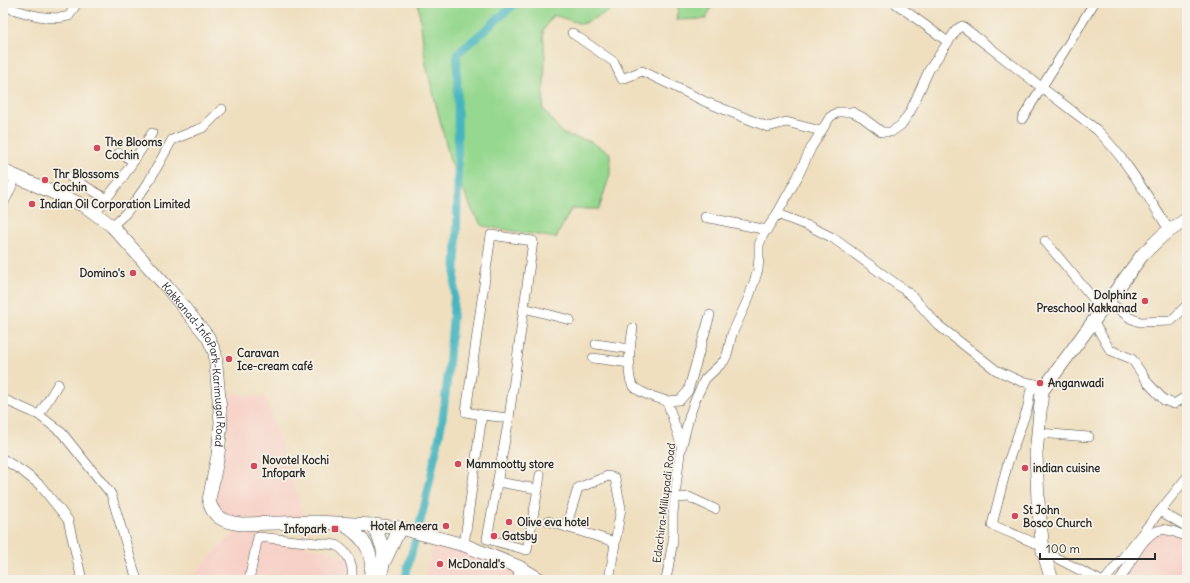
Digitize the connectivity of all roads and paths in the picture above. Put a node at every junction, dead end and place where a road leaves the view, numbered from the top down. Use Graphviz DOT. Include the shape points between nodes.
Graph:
graph roads {
  1 [pos="77,3"];
  2 [pos="895,3"];
  3 [pos="1094,3"];
  4 [pos="3,6"];
  5 [pos="572,33"];
  6 [pos="948,42"];
  7 [pos="1042,87"];
  8 [pos="222,109"];
  9 [pos="1022,119"];
  10 [pos="821,131"];
  11 [pos="152,133"];
  12 [pos="119,153"];
  13 [pos="134,161"];
  14 [pos="3,171"];
  15 [pos="16,177"];
  16 [pos="70,177"];
  17 [pos="106,199"];
  18 [pos="3,205"];
  19 [pos="95,213"];
  20 [pos="777,214"];
  21 [pos="705,217"];
  22 [pos="1187,219"];
  23 [pos="112,226"];
  24 [pos="766,230"];
  25 [pos="1170,231"];
  26 [pos="1045,241"];
  27 [pos="1105,305"];
  28 [pos="1187,305"];
  29 [pos="524,308"];
  30 [pos="710,315"];
  31 [pos="570,320"];
  32 [pos="1093,321"];
  33 [pos="633,328"];
  34 [pos="596,344"];
  35 [pos="630,349"];
  36 [pos="593,358"];
  37 [pos="630,363"];
  38 [pos="58,384"];
  39 [pos="1038,388"];
  40 [pos="1187,396"];
  41 [pos="3,398"];
  42 [pos="667,401"];
  43 [pos="38,415"];
  44 [pos="482,415"];
  45 [pos="508,418"];
  46 [pos="1038,433"];
  47 [pos="1089,437"];
  48 [pos="682,446"];
  49 [pos="3,459"];
  50 [pos="540,475"];
  51 [pos="1187,477"];
  52 [pos="498,482"];
  53 [pos="538,489"];
  54 [pos="675,498"];
  55 [pos="715,509"];
  56 [pos="1160,511"];
  57 [pos="548,521"];
  58 [pos="344,524"];
  59 [pos="373,525"];
  60 [pos="566,527"];
  61 [pos="1187,527"];
  62 [pos="402,528"];
  63 [pos="1187,537"];
  64 [pos="615,542"];
  65 [pos="464,545"];
  66 [pos="1043,548"];
  67 [pos="385,560"];
  68 [pos="518,574"];
  69 [pos="82,580"];
  70 [pos="137,580"];
  71 [pos="249,580"];
  72 [pos="350,580"];
  73 [pos="370,580"];
  74 [pos="380,580"];
  75 [pos="541,580"];
  76 [pos="609,580"];
  77 [pos="666,580"];
  78 [pos="1052,580"];
  79 [pos="1099,580"];
  80 [pos="1105,580"];
  81 [pos="1120,580"];
  1 -- 4 [label="street" via="69,16 63,18 49,18"];
  2 -- 6 [label="street"];
  3 -- 7 [label="street"];
  5 -- 10 [label="street" via="614,62 622,79 642,72 768,127 786,122"];
  6 -- 7 [label="street, Edachira-Millupadi Road" via="962,26"];
  6 -- 10 [label="street, Edachira-Millupadi Road" via="929,70 910,112 901,125 891,132 882,132 852,112 838,112 830,117"];
  7 -- 9 [label="street"];
  7 -- 25 [label="street" via="1097,130 1113,146"];
  8 -- 23 [label="street" via="204,126 172,140 148,183 126,213"];
  10 -- 20 [label="street, Edachira-Millupadi Road"];
  11 -- 13 [label="street"];
  12 -- 13 [label="street"];
  13 -- 17 [label="street"];
  14 -- 15 [label="main road, Kakkanad-InfoPark-Karimugal Road"];
  15 -- 18 [label="street"];
  15 -- 19 [label="main road, Kakkanad-InfoPark-Karimugal Road" via="85,206"];
  16 -- 17 [label="street"];
  17 -- 19 [label="street"];
  19 -- 23 [label="main road, Kakkanad-InfoPark-Karimugal Road"];
  20 -- 24 [label="street, Edachira-Millupadi Road"];
  20 -- 39 [label="street" via="833,238 908,292 938,325 996,370"];
  21 -- 24 [label="street"];
  22 -- 25 [label="main road"];
  23 -- 58 [label="main road, Kakkanad-InfoPark-Karimugal Road" via="183,306 208,337 215,353 222,422 209,500 214,514 237,524"];
  24 -- 48 [label="street, Edachira-Millupadi Road" via="759,245 759,264 754,284 732,334 727,355 705,379 696,398"];
  25 -- 27 [label="main road" via="1143,254"];
  26 -- 27 [label="street"];
  27 -- 28 [label="street" via="1140,322 1172,321"];
  27 -- 32 [label="main road"];
  29 -- 31 [label="street"];
  29 -- 44 [label="street" via="533,241 491,235 466,412"];
  29 -- 45 [label="street"];
  30 -- 42 [label="street" via="688,391 680,400"];
  32 -- 39 [label="main road"];
  32 -- 40 [label="street" via="1110,350 1132,359 1148,383 1164,400 1174,404"];
  33 -- 35 [label="street"];
  34 -- 35 [label="street"];
  35 -- 37 [label="street"];
  36 -- 37 [label="street"];
  37 -- 42 [label="street" via="629,375 632,384 644,394"];
  38 -- 43 [label="street"];
  39 -- 46 [label="main road"];
  39 -- 66 [label="street" via="1030,393 1028,407 1008,462 992,525"];
  41 -- 43 [label="street"];
  42 -- 48 [label="street"];
  43 -- 70 [label="street" via="62,433 111,494"];
  44 -- 45 [label="street"];
  44 -- 65 [label="street"];
  45 -- 52 [label="street"];
  46 -- 47 [label="street"];
  46 -- 66 [label="main road" via="1036,454"];
  48 -- 54 [label="street, Edachira-Millupadi Road"];
  49 -- 69 [label="street" via="40,485 68,520"];
  50 -- 53 [label="street"];
  51 -- 56 [label="street"];
  52 -- 53 [label="street"];
  52 -- 53 [label="street" via="487,539 527,550"];
  54 -- 55 [label="street" via="690,497"];
  54 -- 77 [label="street, Edachira-Millupadi Road" via="673,541"];
  56 -- 61 [label="street"];
  56 -- 80 [label="street"];
  57 -- 60 [label="street"];
  58 -- 59 [label="main road, Kakkanad-InfoPark-Karimugal Road"];
  58 -- 73 [label="main road" via="356,532 365,543 372,563"];
  59 -- 62 [label="main road, Kakkanad-InfoPark-Karimugal Road"];
  59 -- 67 [label="main road" via="382,543"];
  60 -- 64 [label="street"];
  60 -- 64 [label="street" via="578,488 608,476 615,478 621,508"];
  62 -- 65 [label="main road, Kakkanad-InfoPark-Karimugal Road"];
  62 -- 67 [label="main road"];
  63 -- 81 [label="street" via="1171,531 1160,530 1152,533"];
  64 -- 76 [label="street"];
  65 -- 68 [label="main road, Kakkanad-InfoPark-Karimugal Road"];
  66 -- 78 [label="main road"];
  66 -- 79 [label="street"];
  67 -- 74 [label="main road"];
  68 -- 75 [label="main road, Kakkanad-InfoPark-Karimugal Road"];
  71 -- 72 [label="street" via="258,537 336,545 344,549 349,559 353,573"];
}
